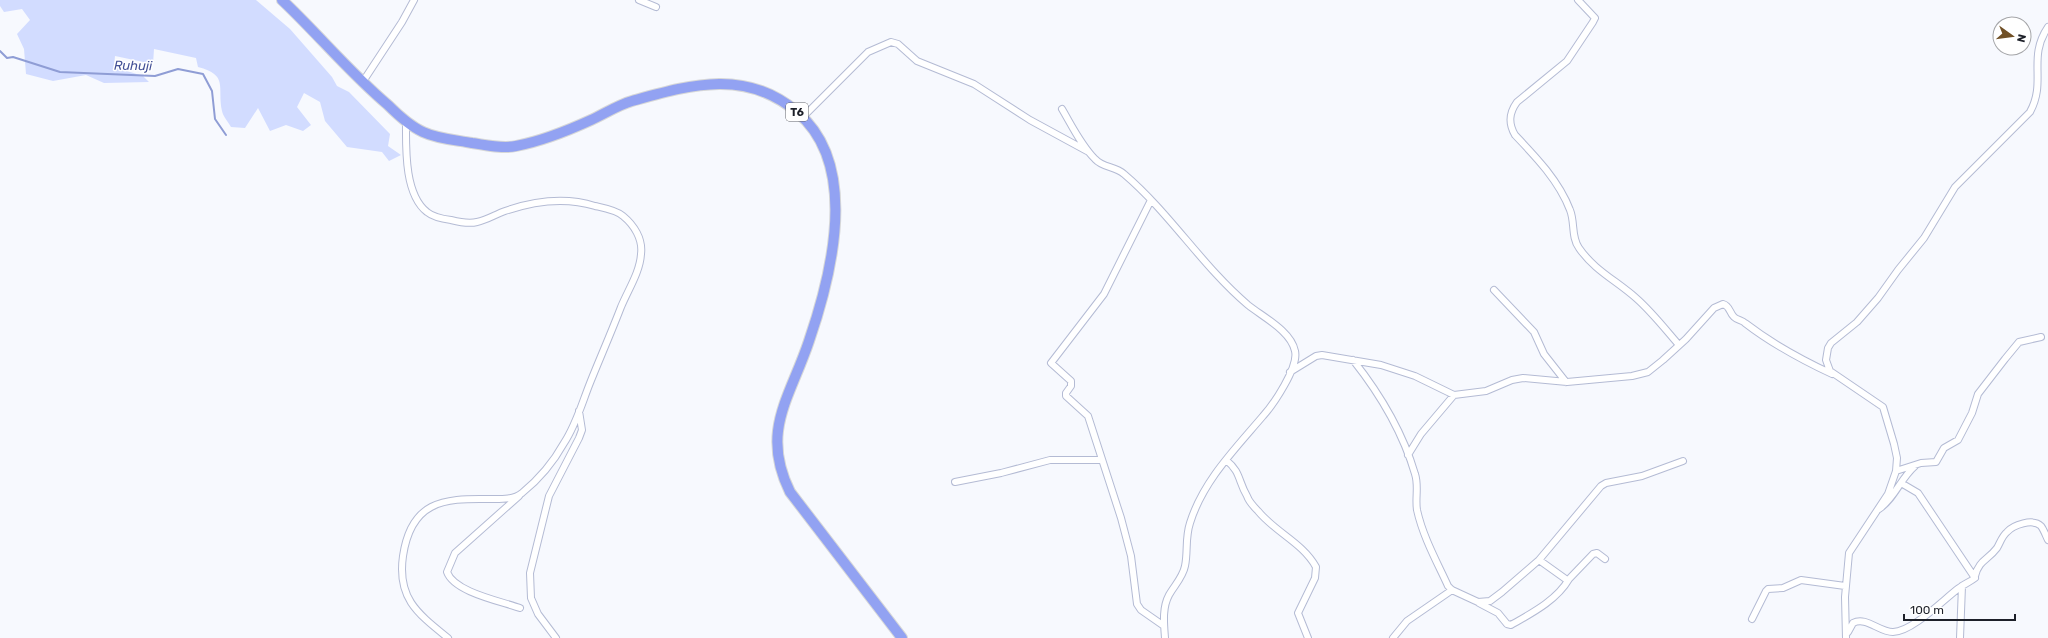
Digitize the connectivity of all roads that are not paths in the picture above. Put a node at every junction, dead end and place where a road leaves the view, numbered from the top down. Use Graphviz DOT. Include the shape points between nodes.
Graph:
graph roads {
  1 [pos="282,0"];
  2 [pos="414,0"];
  3 [pos="639,0"];
  4 [pos="1578,0"];
  5 [pos="656,7"];
  6 [pos="2048,27"];
  7 [pos="362,83"];
  8 [pos="1062,109"];
  9 [pos="803,117"];
  10 [pos="406,121"];
  11 [pos="1088,152"];
  12 [pos="1151,200"];
  13 [pos="1494,290"];
  14 [pos="2041,337"];
  15 [pos="1679,346"];
  16 [pos="1354,360"];
  17 [pos="1290,372"];
  18 [pos="1838,377"];
  19 [pos="1566,382"];
  20 [pos="1454,395"];
  21 [pos="579,412"];
  22 [pos="1408,455"];
  23 [pos="1101,460"];
  24 [pos="1226,460"];
  25 [pos="1683,461"];
  26 [pos="1918,464"];
  27 [pos="1896,471"];
  28 [pos="955,482"];
  29 [pos="1901,483"];
  30 [pos="520,495"];
  31 [pos="1876,511"];
  32 [pos="2048,540"];
  33 [pos="1605,559"];
  34 [pos="1539,560"];
  35 [pos="1975,576"];
  36 [pos="1569,579"];
  37 [pos="1846,586"];
  38 [pos="1962,586"];
  39 [pos="1452,590"];
  40 [pos="1478,602"];
  41 [pos="520,608"];
  42 [pos="1752,619"];
  43 [pos="1164,626"];
  44 [pos="1846,637"];
  45 [pos="448,638"];
  46 [pos="556,638"];
  47 [pos="902,638"];
  48 [pos="1165,638"];
  49 [pos="1308,638"];
  50 [pos="1393,638"];
  51 [pos="1960,638"];
  1 -- 7 [label="highway, T6"];
  2 -- 7 [label="street"];
  3 -- 5 [label="street"];
  4 -- 15 [label="street" via="1593,14 1593,22 1567,62 1517,102 1512,110 1511,127 1553,179 1568,205 1573,217 1574,239 1580,250 1605,275 1635,297 1656,317"];
  6 -- 18 [label="street" via="2038,48 2038,90 2030,112 1955,187 1918,247 1878,298 1857,322 1831,343 1828,348 1827,367"];
  7 -- 10 [label="highway, T6"];
  8 -- 11 [label="street"];
  9 -- 10 [label="highway, T6" via="774,96 755,88 714,83 628,102 550,137 513,147 475,144 438,137 423,132"];
  9 -- 11 [label="street" via="868,52 891,42 898,44 917,61 974,84 1030,120"];
  9 -- 47 [label="highway, T6" via="816,131 832,170 835,196 834,223 830,264 820,306 782,409 776,454 790,492"];
  10 -- 21 [label="street" via="409,175 418,203 428,213 443,219 472,223 530,204 577,201 621,214 637,232 642,246 639,266"];
  11 -- 12 [label="street" via="1104,166 1124,173"];
  12 -- 17 [label="street" via="1228,287 1254,310 1278,326 1292,344 1295,356"];
  12 -- 23 [label="street" via="1104,294 1051,361 1072,384 1066,396 1088,416"];
  13 -- 19 [label="street" via="1534,332 1544,354"];
  14 -- 26 [label="street" via="2019,342 1978,394 1972,413 1958,440 1944,448 1934,463"];
  15 -- 18 [label="street" via="1714,308 1723,304 1728,306 1734,317 1758,333 1810,364"];
  15 -- 19 [label="street" via="1648,372 1640,375"];
  16 -- 17 [label="street" via="1319,355"];
  16 -- 20 [label="street" via="1414,376"];
  16 -- 22 [label="street" via="1375,387"];
  17 -- 24 [label="street" via="1273,404"];
  18 -- 27 [label="street" via="1883,406 1897,458"];
  19 -- 20 [label="street" via="1523,378 1486,391"];
  20 -- 22 [label="street" via="1421,434"];
  21 -- 30 [label="street" via="565,442 549,465"];
  21 -- 46 [label="street" via="582,430 549,496 530,573 531,598 538,614"];
  22 -- 39 [label="street" via="1416,476 1416,502 1421,526"];
  23 -- 28 [label="street" via="1050,460"];
  23 -- 43 [label="street" via="1116,499 1131,556 1137,604 1141,610"];
  24 -- 43 [label="street" via="1198,502 1192,517 1186,542 1185,567 1165,604"];
  24 -- 49 [label="street" via="1238,471 1247,497 1259,512 1270,525 1298,545 1316,567 1315,578 1298,613"];
  25 -- 34 [label="street" via="1642,476 1603,485"];
  26 -- 27 [label="street"];
  26 -- 29 [label="street"];
  27 -- 31 [label="street" via="1888,494"];
  29 -- 31 [label="street" via="1890,501"];
  29 -- 35 [label="street" via="1918,493"];
  30 -- 41 [label="street" via="455,553 447,572 449,578 458,586"];
  30 -- 45 [label="street" via="504,499 464,498 434,504 413,526 402,566 405,593 418,613"];
  31 -- 37 [label="street" via="1849,553"];
  32 -- 35 [label="street" via="2036,523 2011,528 1996,548 1978,564"];
  33 -- 36 [label="street" via="1599,554 1593,554"];
  34 -- 36 [label="street" via="1564,579"];
  34 -- 40 [label="street" via="1490,601"];
  35 -- 38 [label="street"];
  36 -- 40 [label="street" via="1564,588 1540,608 1511,625 1498,613"];
  37 -- 42 [label="street" via="1801,580 1783,588 1768,589"];
  37 -- 44 [label="street"];
  38 -- 44 [label="street" via="1902,630 1884,631 1860,621 1851,625"];
  38 -- 51 [label="street"];
  39 -- 40 [label="street"];
  39 -- 50 [label="street" via="1407,621"];
  43 -- 48 [label="street"];
}
